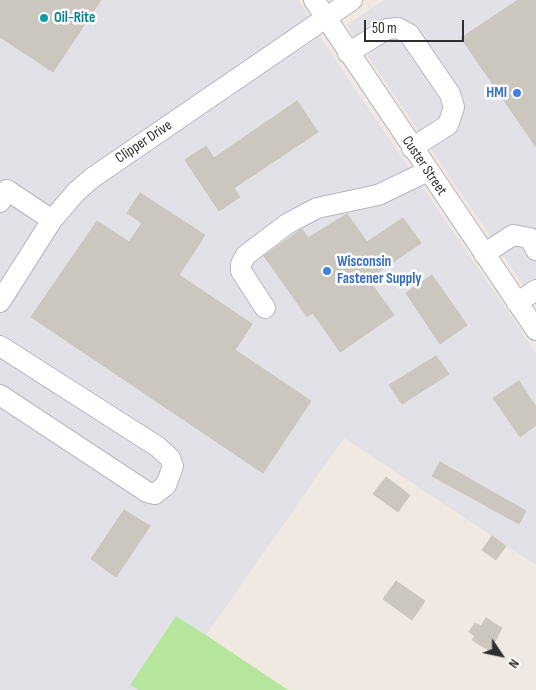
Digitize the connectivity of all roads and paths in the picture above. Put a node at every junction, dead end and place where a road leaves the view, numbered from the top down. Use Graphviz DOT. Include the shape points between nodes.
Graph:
graph roads {
  1 [pos="314,0"];
  2 [pos="352,0"];
  3 [pos="325,19"];
  4 [pos="348,53"];
  5 [pos="412,148"];
  6 [pos="428,171"];
  7 [pos="0,202"];
  8 [pos="52,220"];
  9 [pos="536,250"];
  10 [pos="484,254"];
  11 [pos="536,290"];
  12 [pos="3,291"];
  13 [pos="517,303"];
  14 [pos="265,308"];
  15 [pos="536,330"];
  16 [pos="0,346"];
  17 [pos="0,395"];
  1 -- 3 [label="street, Custer Street"];
  2 -- 3 [label="street, Clipper Drive"];
  3 -- 4 [label="street, Custer Street"];
  3 -- 8 [label="street, Clipper Drive" via="92,178"];
  4 -- 5 [label="street, Custer Street"];
  4 -- 5 [label="street" via="387,29 398,28 409,34 450,94 454,106 448,125"];
  5 -- 6 [label="street, Custer Street"];
  6 -- 10 [label="street, Custer Street"];
  6 -- 14 [label="street" via="378,195 317,208 287,224 246,255 240,264 241,271"];
  7 -- 8 [label="street" via="8,190"];
  8 -- 12 [label="street, Clipper Drive"];
  9 -- 10 [label="street" via="530,238 513,235"];
  10 -- 13 [label="street, Custer Street"];
  11 -- 13 [label="street"];
  13 -- 15 [label="street, Custer Street"];
  16 -- 17 [label="street" via="158,447 170,458 173,466 166,485 155,494 147,492"];
}
